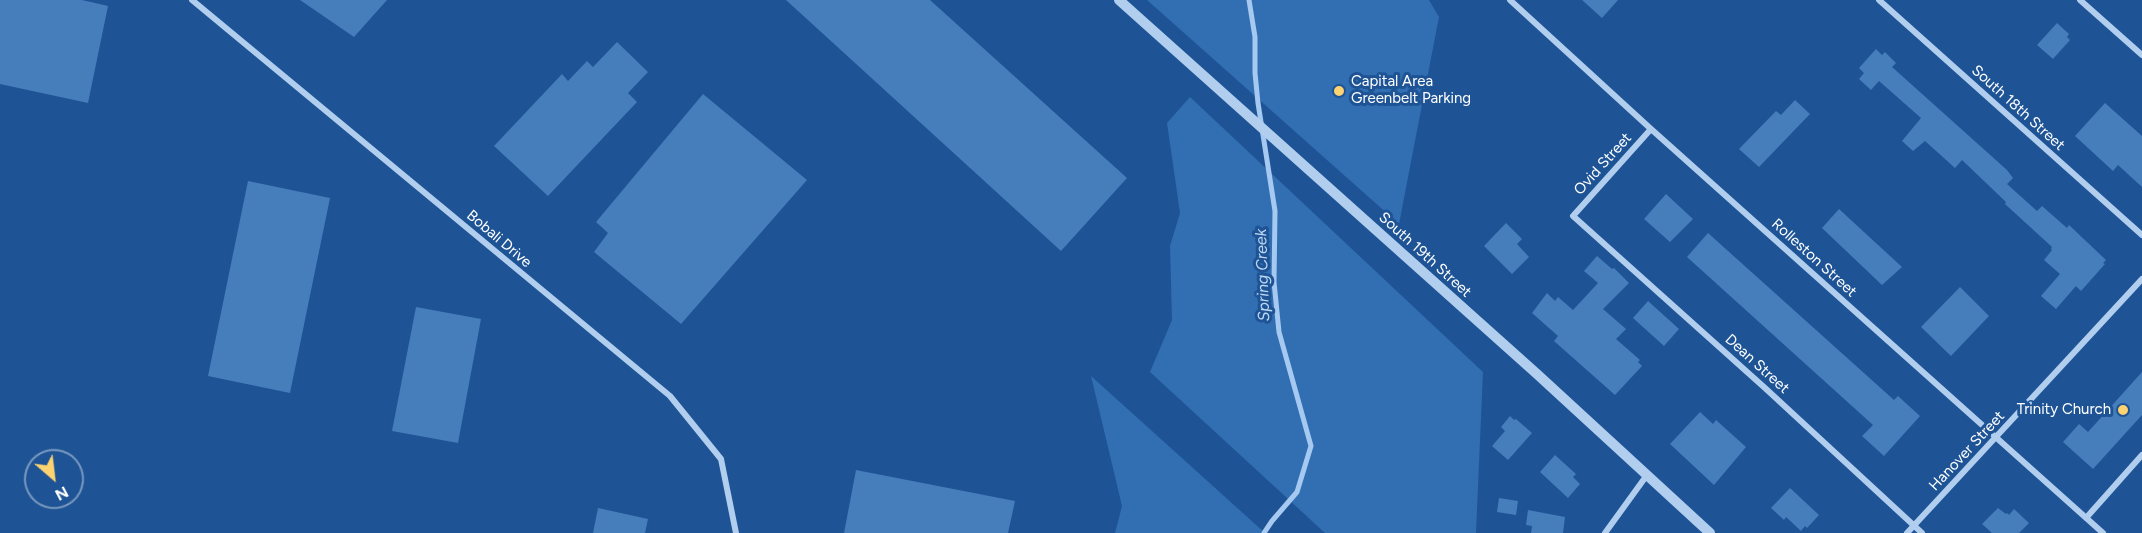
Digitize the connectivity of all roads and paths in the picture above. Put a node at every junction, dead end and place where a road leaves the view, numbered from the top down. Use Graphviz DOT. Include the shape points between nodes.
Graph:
graph roads {
  1 [pos="192,0"];
  2 [pos="1119,0"];
  3 [pos="1510,0"];
  4 [pos="1879,0"];
  5 [pos="2080,0"];
  6 [pos="2142,55"];
  7 [pos="1651,129"];
  8 [pos="1573,216"];
  9 [pos="2142,235"];
  10 [pos="2142,279"];
  11 [pos="1996,437"];
  12 [pos="2142,456"];
  13 [pos="1647,475"];
  14 [pos="2085,518"];
  15 [pos="1914,526"];
  16 [pos="736,533"];
  17 [pos="1605,533"];
  18 [pos="1710,533"];
  19 [pos="1907,533"];
  20 [pos="1922,533"];
  21 [pos="2103,533"];
  1 -- 16 [label="street, Bobali Drive" via="670,396 721,459"];
  2 -- 13 [label="street, South 19th Street"];
  3 -- 7 [label="street, Rolleston Street"];
  4 -- 9 [label="street, South 18th Street"];
  5 -- 6 [label="street"];
  7 -- 8 [label="street, Ovid Street"];
  7 -- 11 [label="street, Rolleston Street"];
  8 -- 15 [label="street, Dean Street"];
  10 -- 11 [label="street, Hanover Street"];
  11 -- 14 [label="street, Rolleston Street"];
  11 -- 15 [label="street, Hanover Street"];
  12 -- 14 [label="street"];
  13 -- 17 [label="street"];
  13 -- 18 [label="street, South 19th Street"];
  14 -- 21 [label="street, Rolleston Street"];
  15 -- 19 [label="street, Hanover Street"];
  15 -- 20 [label="street, Dean Street"];
}
